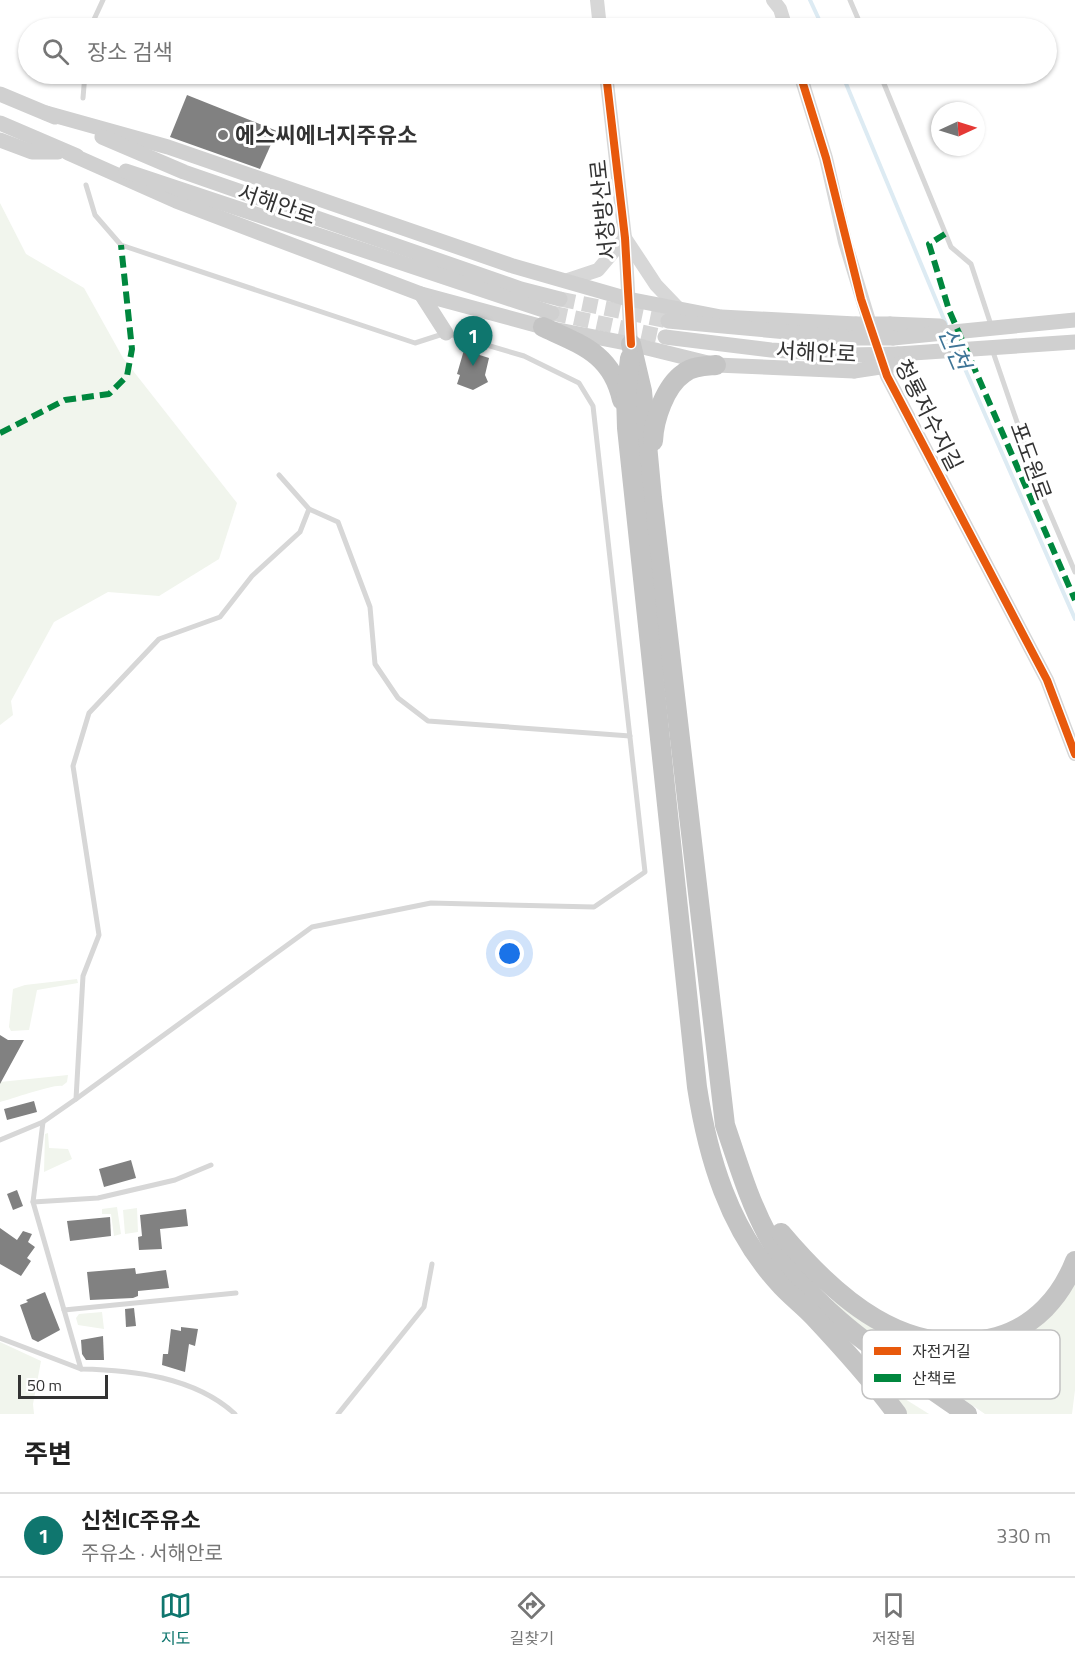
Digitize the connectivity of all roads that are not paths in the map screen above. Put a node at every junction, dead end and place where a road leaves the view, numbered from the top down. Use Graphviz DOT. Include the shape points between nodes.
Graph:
graph roads {
  1 [pos="103,0"];
  2 [pos="597,0"];
  3 [pos="773,0"];
  4 [pos="850,0"];
  5 [pos="95,18"];
  6 [pos="599,18"];
  7 [pos="783,18"];
  8 [pos="858,18"];
  9 [pos="84,84"];
  10 [pos="607,84"];
  11 [pos="803,84"];
  12 [pos="884,84"];
  13 [pos="0,94"];
  14 [pos="83,98"];
  15 [pos="46,113"];
  16 [pos="0,123"];
  17 [pos="0,140"];
  18 [pos="66,153"];
  19 [pos="86,185"];
  20 [pos="626,238"];
  21 [pos="565,281"];
  22 [pos="422,294"];
  23 [pos="560,299"];
  24 [pos="628,299"];
  25 [pos="679,309"];
  26 [pos="547,320"];
  27 [pos="1075,320"];
  28 [pos="668,321"];
  29 [pos="992,327"];
  30 [pos="854,331"];
  31 [pos="446,333"];
  32 [pos="665,337"];
  33 [pos="1075,342"];
  34 [pos="632,344"];
  35 [pos="988,348"];
  36 [pos="899,359"];
  37 [pos="716,365"];
  38 [pos="627,428"];
  39 [pos="279,475"];
  40 [pos="652,498"];
  41 [pos="309,509"];
  42 [pos="1075,572"];
  43 [pos="630,736"];
  44 [pos="1075,754"];
  45 [pos="76,1099"];
  46 [pos="43,1122"];
  47 [pos="0,1140"];
  48 [pos="211,1165"];
  49 [pos="750,1197"];
  50 [pos="33,1202"];
  51 [pos="1075,1261"];
  52 [pos="432,1264"];
  53 [pos="236,1293"];
  54 [pos="64,1310"];
  55 [pos="813,1316"];
  56 [pos="896,1330"];
  57 [pos="1015,1330"];
  58 [pos="0,1338"];
  59 [pos="862,1339"];
  60 [pos="862,1351"];
  61 [pos="81,1369"];
  62 [pos="862,1373"];
  63 [pos="884,1399"];
  64 [pos="929,1399"];
  65 [pos="946,1399"];
  66 [pos="235,1414"];
  67 [pos="338,1414"];
  68 [pos="897,1414"];
  69 [pos="950,1414"];
  70 [pos="967,1414"];
  1 -- 5 [label="lane"];
  2 -- 6 [label="street"];
  3 -- 7 [label="street"];
  4 -- 8 [label="lane"];
  9 -- 14 [label="lane"];
  10 -- 20 [label="street, 서창방산로"];
  11 -- 44 [label="street, 청룡저수지길" via="858,287 887,376 1047,680"];
  12 -- 29 [label="lane" via="951,247 971,264"];
  13 -- 15 [label="main road, 서해안로"];
  15 -- 21 [label="main road" via="168,147 336,207"];
  15 -- 23 [label="main road, 서해안로" via="184,172 521,289"];
  16 -- 18 [label="main road, 서해안로"];
  17 -- 18 [label="main road" via="32,152"];
  18 -- 22 [label="main road" via="176,201"];
  18 -- 26 [label="main road, 서해안로" via="178,186"];
  19 -- 31 [label="lane" via="95,215 121,244 415,344"];
  20 -- 21 [label="street" via="598,270"];
  20 -- 24 [label="street, 서창방산로"];
  20 -- 25 [label="street" via="656,285"];
  21 -- 24 [label="main road"];
  22 -- 26 [label="main road"];
  22 -- 31 [label="main road"];
  24 -- 25 [label="main road"];
  24 -- 34 [label="street, 서창방산로"];
  25 -- 30 [label="main road"];
  26 -- 34 [label="main road"];
  26 -- 38 [label="highway" via="608,365 618,381"];
  27 -- 29 [label="main road, 서해안로"];
  28 -- 30 [label="main road, 서해안로"];
  29 -- 30 [label="main road, 서해안로, bridge"];
  31 -- 43 [label="lane" via="524,356 579,383 593,406"];
  32 -- 36 [label="main road, 서해안로, bridge" via="742,348"];
  33 -- 35 [label="main road"];
  34 -- 37 [label="main road"];
  34 -- 38 [label="highway" via="626,393"];
  34 -- 40 [label="highway" via="642,391"];
  35 -- 36 [label="main road"];
  35 -- 42 [label="lane, 포도원로"];
  36 -- 37 [label="main road, bridge" via="854,371"];
  37 -- 40 [label="highway" via="684,372 671,385 654,425"];
  38 -- 55 [label="highway" via="704,1132 727,1203 740,1227 778,1282"];
  39 -- 41 [label="lane"];
  40 -- 49 [label="highway" via="725,1125"];
  41 -- 43 [label="lane" via="338,522 370,607 375,664 398,698 428,721"];
  41 -- 45 [label="lane" via="300,532 252,576 220,617 159,639 89,713 73,766 99,935 83,976"];
  43 -- 45 [label="lane" via="645,872 594,907 431,903 312,927"];
  45 -- 46 [label="lane"];
  46 -- 47 [label="lane"];
  46 -- 50 [label="lane"];
  48 -- 50 [label="lane" via="175,1180 98,1198"];
  49 -- 56 [label="highway" via="810,1267 858,1308"];
  49 -- 59 [label="highway" via="769,1238 809,1292"];
  50 -- 54 [label="lane"];
  51 -- 57 [label="highway" via="1053,1302"];
  52 -- 67 [label="lane" via="424,1307"];
  53 -- 54 [label="lane"];
  54 -- 61 [label="lane"];
  55 -- 60 [label="highway"];
  55 -- 62 [label="highway"];
  58 -- 61 [label="lane"];
  61 -- 66 [label="lane" via="131,1370 212,1398"];
  63 -- 68 [label="highway"];
  64 -- 69 [label="highway"];
  65 -- 70 [label="highway"];
}
